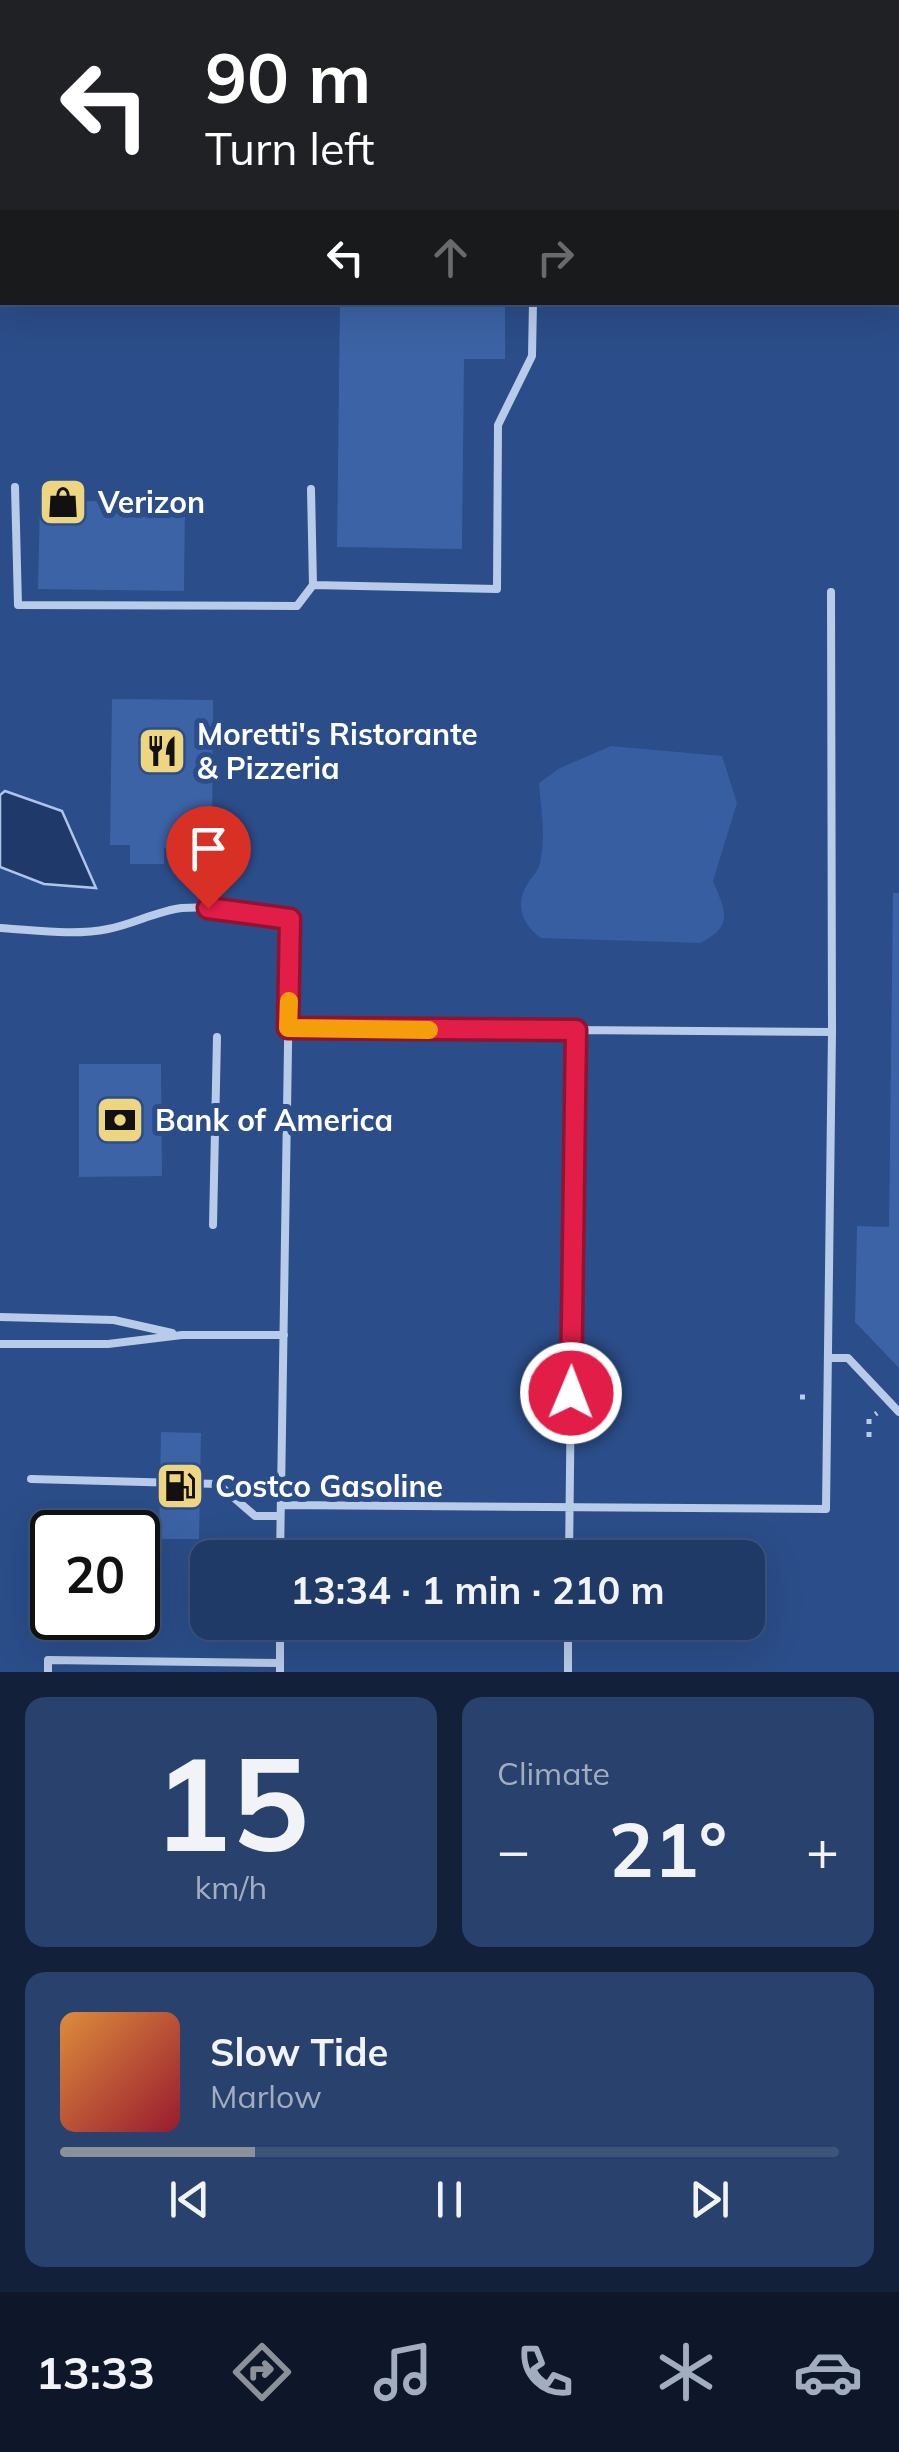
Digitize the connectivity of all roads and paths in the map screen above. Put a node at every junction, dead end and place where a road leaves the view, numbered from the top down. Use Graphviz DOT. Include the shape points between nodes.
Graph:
graph roads {
  1 [pos="533,305"];
  2 [pos="15,487"];
  3 [pos="311,489"];
  4 [pos="313,585"];
  5 [pos="830,592"];
  6 [pos="0,928"];
  7 [pos="288,1028"];
  8 [pos="576,1030"];
  9 [pos="832,1032"];
  10 [pos="218,1037"];
  11 [pos="213,1226"];
  12 [pos="0,1317"];
  13 [pos="182,1335"];
  14 [pos="284,1335"];
  15 [pos="0,1344"];
  16 [pos="828,1358"];
  17 [pos="800,1397"];
  18 [pos="812,1397"];
  19 [pos="879,1410"];
  20 [pos="899,1412"];
  21 [pos="869,1437"];
  22 [pos="32,1479"];
  23 [pos="281,1505"];
  24 [pos="570,1507"];
  25 [pos="280,1516"];
  26 [pos="280,1540"];
  27 [pos="569,1540"];
  28 [pos="280,1640"];
  29 [pos="568,1640"];
  30 [pos="228,1667"];
  31 [pos="280,1667"];
  32 [pos="48,1672"];
  33 [pos="568,1672"];
  1 -- 4 [label="lane" via="532,356 498,425 497,589"];
  2 -- 4 [label="lane" via="18,605 297,606"];
  3 -- 4 [label="lane"];
  5 -- 9 [label="lane"];
  6 -- 7 [label="lane" via="106,930 183,908 290,919"];
  7 -- 8 [label="lane"];
  7 -- 14 [label="lane"];
  8 -- 9 [label="lane"];
  8 -- 24 [label="lane"];
  9 -- 16 [label="lane"];
  10 -- 11 [label="lane"];
  12 -- 13 [label="lane" via="114,1320"];
  13 -- 14 [label="lane"];
  13 -- 15 [label="lane" via="108,1344"];
  14 -- 23 [label="lane"];
  16 -- 20 [label="lane" via="848,1358"];
  16 -- 24 [label="lane" via="826,1509"];
  17 -- 18 [label="path"];
  19 -- 21 [label="path" via="869,1420"];
  22 -- 25 [label="lane" via="218,1484 254,1516"];
  23 -- 24 [label="lane"];
  23 -- 25 [label="lane"];
  24 -- 27 [label="lane"];
  25 -- 26 [label="lane"];
  28 -- 31 [label="lane"];
  29 -- 33 [label="lane"];
  30 -- 31 [label="lane"];
  30 -- 32 [label="lane" via="48,1660"];
}
